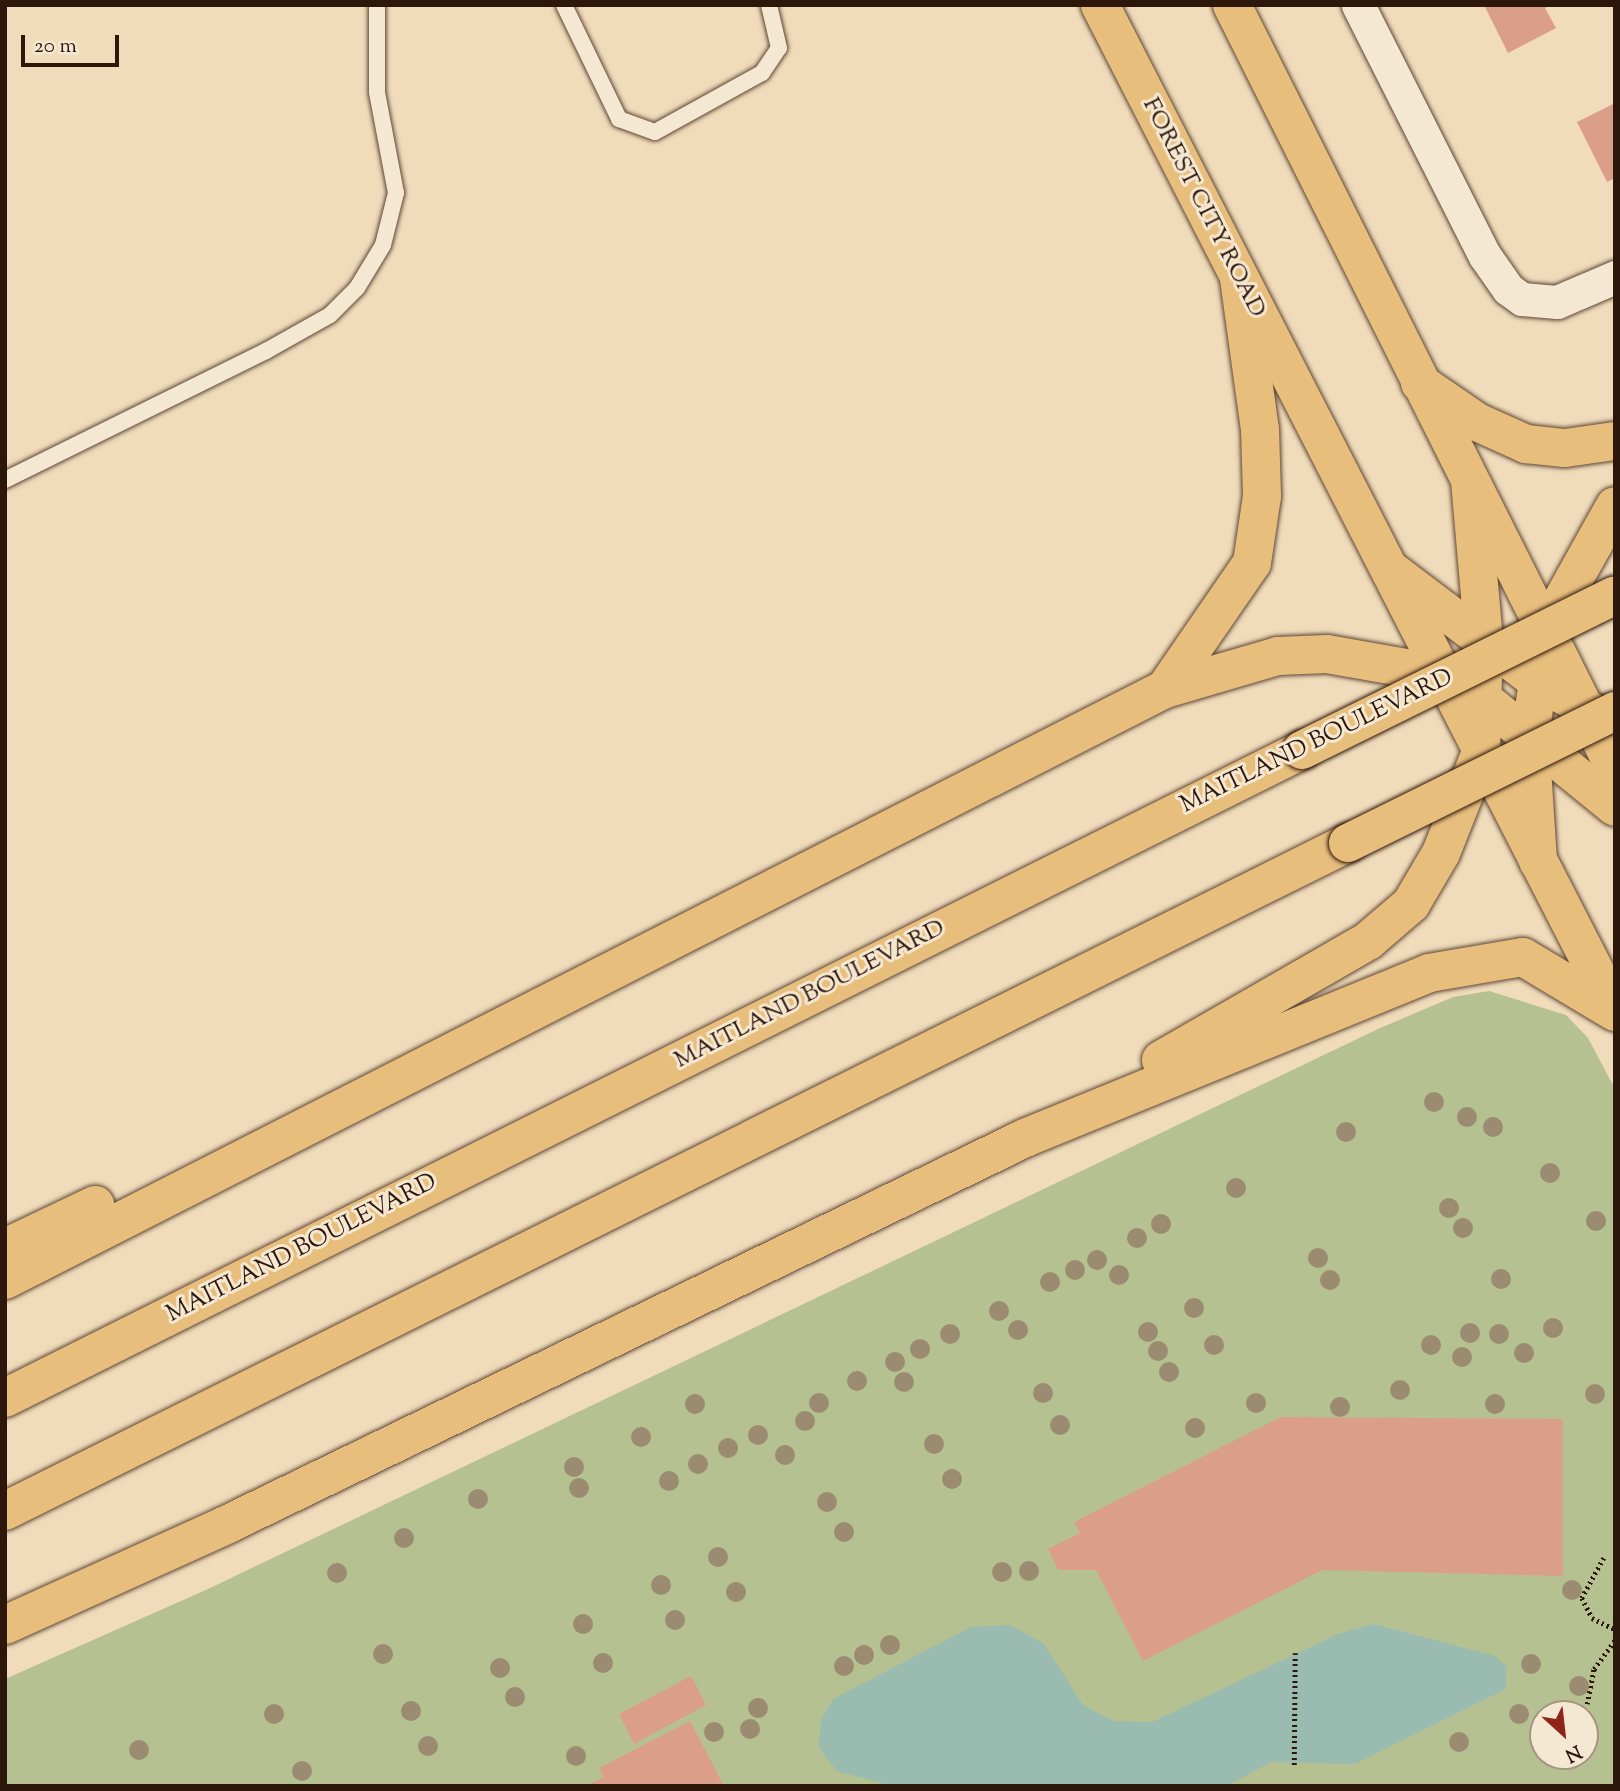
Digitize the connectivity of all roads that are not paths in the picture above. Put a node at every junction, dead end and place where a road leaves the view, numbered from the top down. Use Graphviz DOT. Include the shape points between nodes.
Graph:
graph roads {
  1 [pos="377,5"];
  2 [pos="564,5"];
  3 [pos="769,5"];
  4 [pos="1100,5"];
  5 [pos="1233,5"];
  6 [pos="1359,5"];
  7 [pos="1615,277"];
  8 [pos="1239,278"];
  9 [pos="1413,370"];
  10 [pos="1615,441"];
  11 [pos="5,480"];
  12 [pos="1470,482"];
  13 [pos="1615,506"];
  14 [pos="1392,571"];
  15 [pos="1615,595"];
  16 [pos="1545,631"];
  17 [pos="1484,641"];
  18 [pos="1440,674"];
  19 [pos="1535,679"];
  20 [pos="1165,689"];
  21 [pos="1484,700"];
  22 [pos="1605,716"];
  23 [pos="1530,737"];
  24 [pos="1481,752"];
  25 [pos="1615,769"];
  26 [pos="1615,807"];
  27 [pos="1538,861"];
  28 [pos="1615,1011"];
  29 [pos="358,1100"];
  30 [pos="1025,1138"];
  31 [pos="5,1248"];
  32 [pos="5,1280"];
  33 [pos="5,1398"];
  34 [pos="5,1511"];
  35 [pos="5,1625"];
  1 -- 11 [label="lane" via="377,92 396,193 383,245 357,288 330,315 265,351"];
  2 -- 3 [label="lane" via="619,119 655,132 762,73 779,48"];
  4 -- 8 [label="main road, FOREST CITY ROAD"];
  5 -- 9 [label="main road"];
  6 -- 7 [label="street" via="1485,256 1522,299 1557,302"];
  8 -- 14 [label="main road, FOREST CITY ROAD"];
  8 -- 20 [label="main road" via="1260,430 1262,496 1252,563"];
  9 -- 10 [label="main road" via="1476,422 1526,444 1564,449"];
  9 -- 12 [label="main road"];
  12 -- 16 [label="main road"];
  12 -- 17 [label="main road"];
  13 -- 16 [label="main road"];
  14 -- 17 [label="main road"];
  14 -- 18 [label="main road, FOREST CITY ROAD"];
  15 -- 33 [label="main road, MAITLAND BOULEVARD, bridge"];
  16 -- 19 [label="main road"];
  16 -- 22 [label="main road"];
  17 -- 19 [label="main road"];
  17 -- 21 [label="main road"];
  18 -- 20 [label="main road" via="1362,658 1278,656"];
  18 -- 21 [label="main road"];
  18 -- 24 [label="main road, FOREST CITY ROAD"];
  19 -- 22 [label="main road"];
  19 -- 23 [label="main road"];
  20 -- 29 [label="main road"];
  21 -- 23 [label="main road"];
  21 -- 24 [label="main road"];
  22 -- 25 [label="main road"];
  22 -- 34 [label="main road, bridge"];
  23 -- 26 [label="main road"];
  23 -- 27 [label="main road"];
  24 -- 27 [label="main road, FOREST CITY ROAD"];
  24 -- 30 [label="main road" via="1441,853 1411,904 1368,941"];
  27 -- 28 [label="main road, FOREST CITY ROAD"];
  28 -- 30 [label="main road" via="1522,957 1429,973"];
  29 -- 31 [label="main road" via="297,1108"];
  29 -- 32 [label="main road"];
  30 -- 35 [label="main road" via="226,1525"];
}
